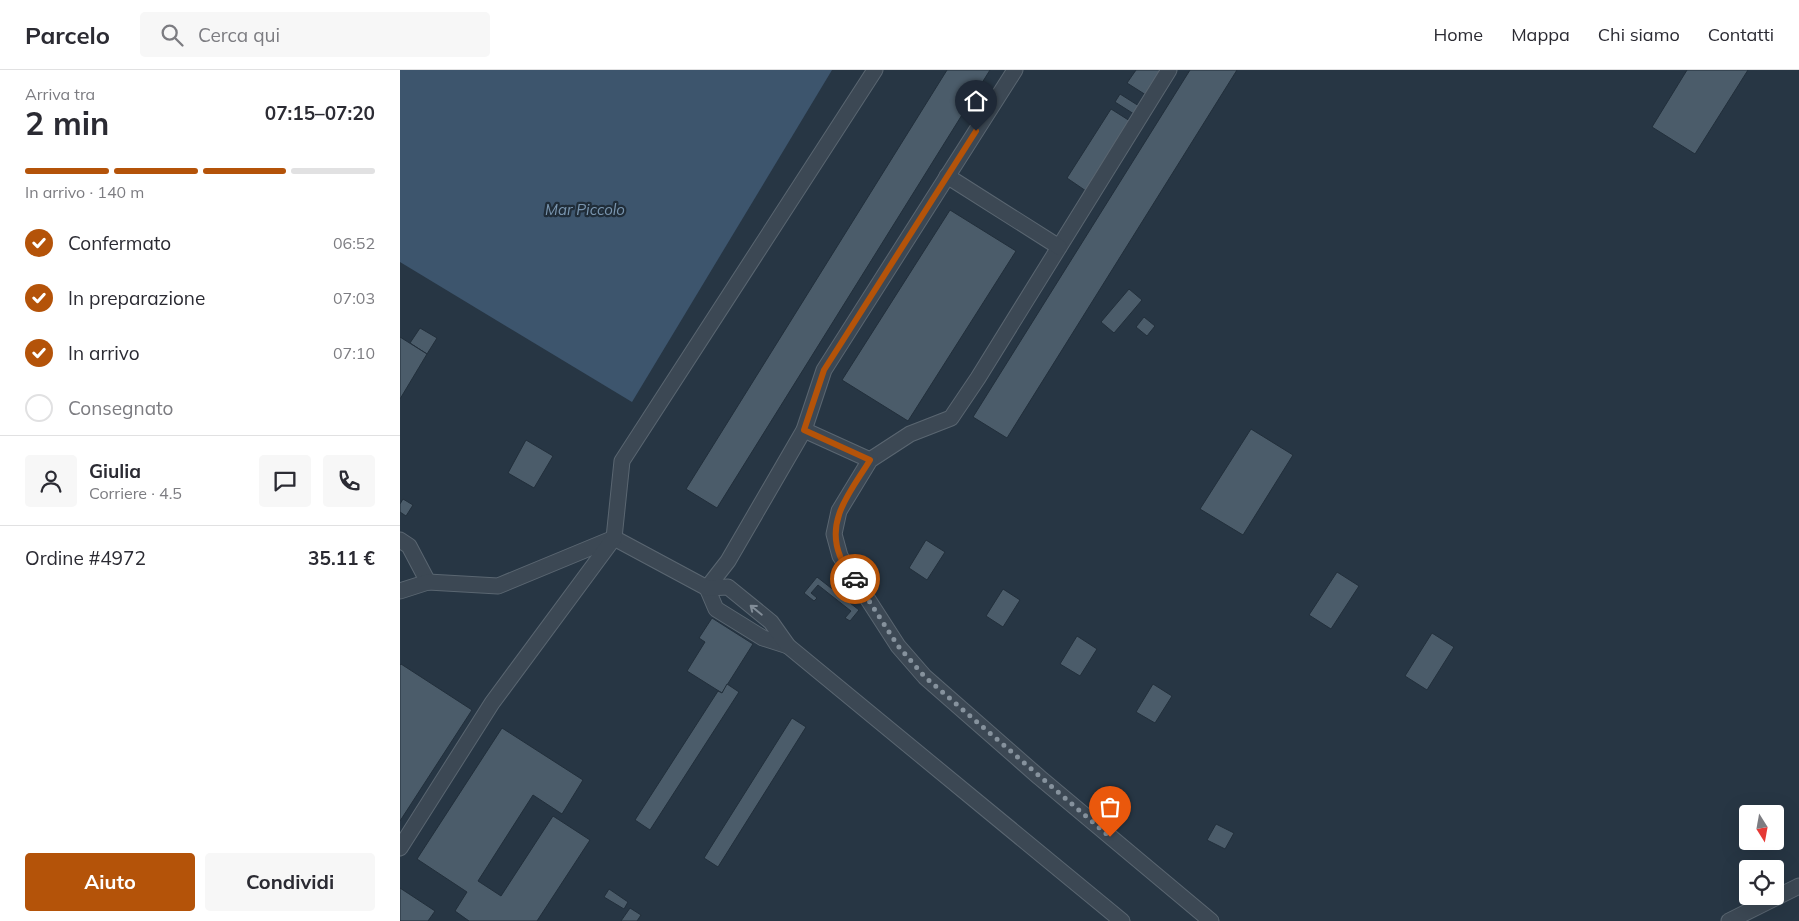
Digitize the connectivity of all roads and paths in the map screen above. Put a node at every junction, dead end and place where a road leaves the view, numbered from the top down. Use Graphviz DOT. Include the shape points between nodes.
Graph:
graph roads {
  1 [pos="875,70"];
  2 [pos="1015,70"];
  3 [pos="1169,70"];
  4 [pos="947,176"];
  5 [pos="1059,247"];
  6 [pos="804,430"];
  7 [pos="870,460"];
  8 [pos="614,538"];
  9 [pos="400,540"];
  10 [pos="428,582"];
  11 [pos="706,588"];
  12 [pos="400,592"];
  13 [pos="788,646"];
  14 [pos="400,848"];
  15 [pos="1799,886"];
  16 [pos="1122,921"];
  17 [pos="1211,921"];
  18 [pos="1729,921"];
  1 -- 8 [label="lane" via="622,461"];
  2 -- 4 [label="lane"];
  3 -- 5 [label="lane"];
  4 -- 5 [label="lane"];
  4 -- 6 [label="lane" via="824,370"];
  5 -- 7 [label="lane" via="950,418 910,434"];
  6 -- 7 [label="lane"];
  6 -- 11 [label="lane" via="728,561"];
  7 -- 17 [label="lane" via="839,511 834,534 840,556 898,646 925,677"];
  8 -- 10 [label="lane" via="498,586"];
  8 -- 11 [label="lane"];
  8 -- 14 [label="lane" via="492,703"];
  9 -- 10 [label="lane" via="409,546"];
  10 -- 12 [label="lane"];
  11 -- 13 [label="lane" via="716,609 763,638"];
  13 -- 11 [label="lane, one-way" via="771,622 728,587"];
  13 -- 16 [label="lane"];
  15 -- 18 [label="lane"];
}
